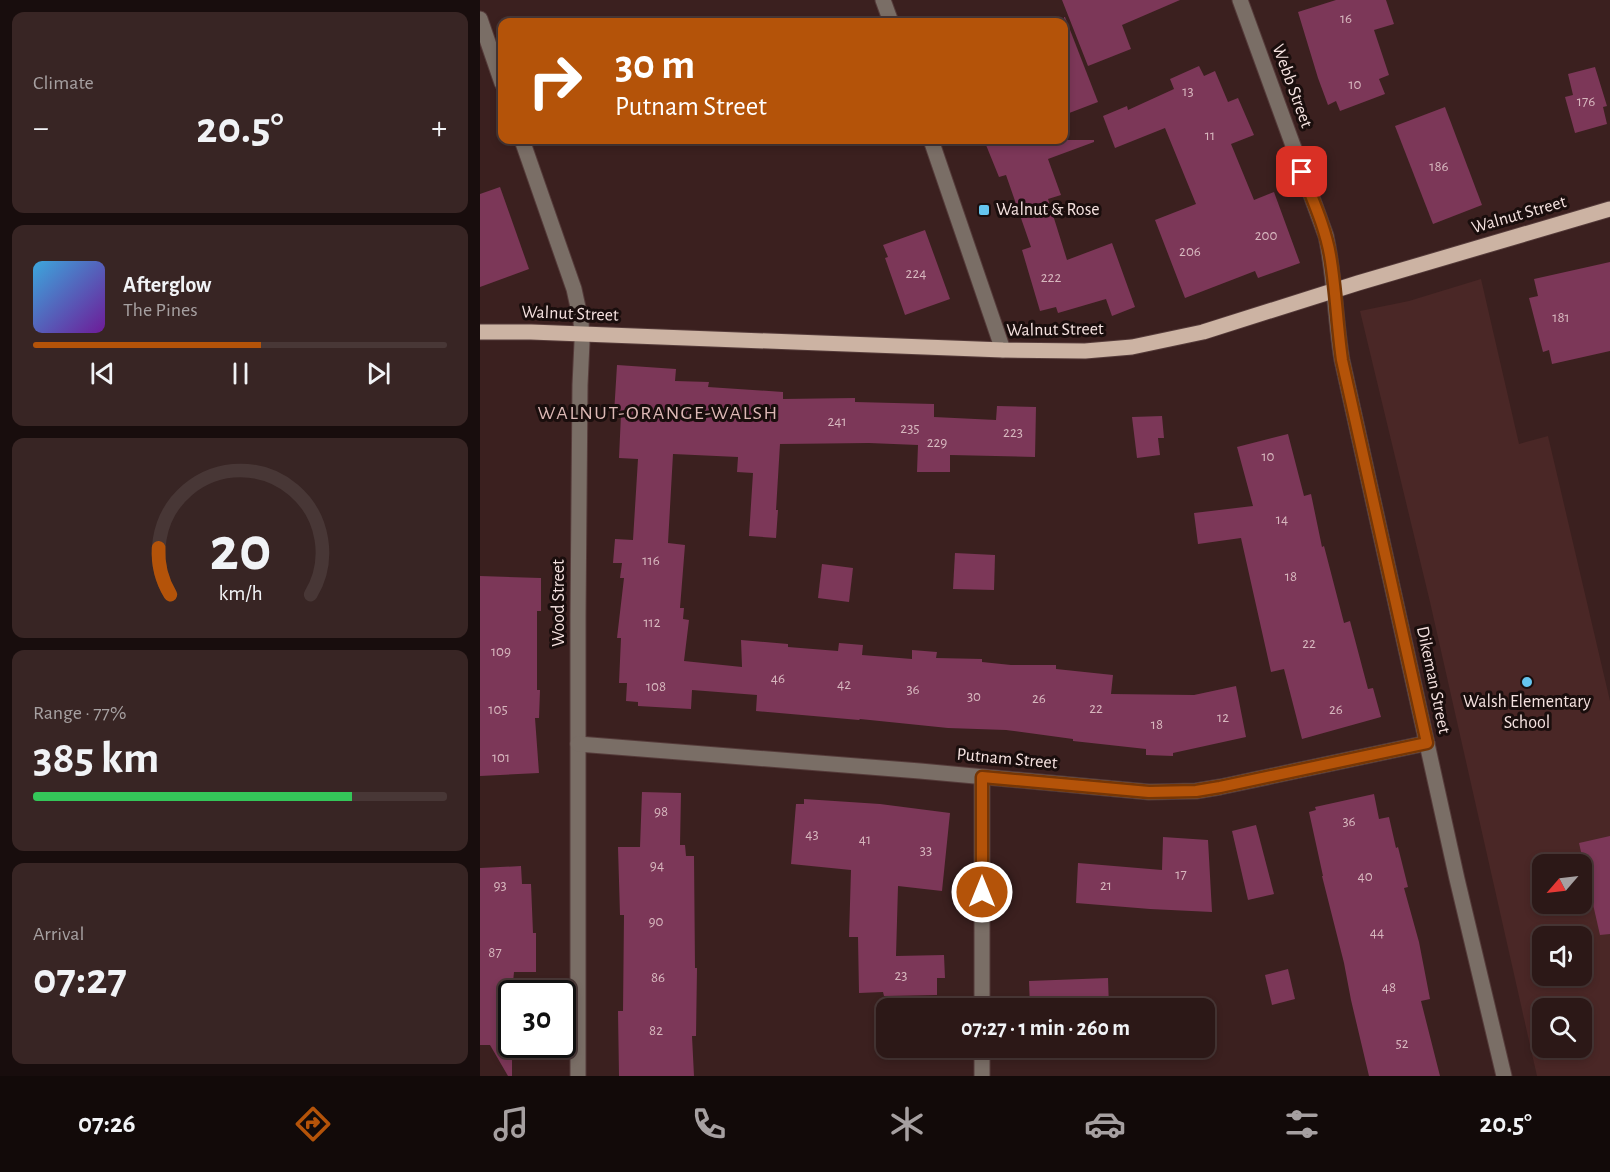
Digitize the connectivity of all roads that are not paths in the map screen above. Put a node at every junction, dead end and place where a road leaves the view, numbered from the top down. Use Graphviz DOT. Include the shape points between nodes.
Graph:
graph roads {
  1 [pos="883,0"];
  2 [pos="1240,0"];
  3 [pos="890,18"];
  4 [pos="480,20"];
  5 [pos="498,72"];
  6 [pos="523,144"];
  7 [pos="932,144"];
  8 [pos="1610,209"];
  9 [pos="1334,290"];
  10 [pos="480,332"];
  11 [pos="582,334"];
  12 [pos="1003,350"];
  13 [pos="1427,743"];
  14 [pos="579,744"];
  15 [pos="982,777"];
  16 [pos="982,998"];
  17 [pos="982,1058"];
  18 [pos="578,1076"];
  19 [pos="982,1076"];
  20 [pos="1504,1076"];
  1 -- 3 [label="street"];
  2 -- 9 [label="street, Webb Street" via="1326,236"];
  4 -- 5 [label="street"];
  6 -- 11 [label="street, Wood Street" via="574,289"];
  7 -- 12 [label="street"];
  8 -- 9 [label="main road, Walnut Street"];
  9 -- 12 [label="main road, Walnut Street" via="1212,329 1132,347"];
  9 -- 13 [label="street, Dikeman Street" via="1342,360"];
  10 -- 11 [label="main road, Walnut Street"];
  11 -- 12 [label="main road, Walnut Street"];
  11 -- 14 [label="street, Wood Street"];
  13 -- 15 [label="street, Putnam Street" via="1196,791 1149,792"];
  13 -- 20 [label="street, Dikeman Street"];
  14 -- 15 [label="street, Putnam Street"];
  14 -- 18 [label="street, Wood Street"];
  15 -- 16 [label="street"];
  17 -- 19 [label="street"];
}
